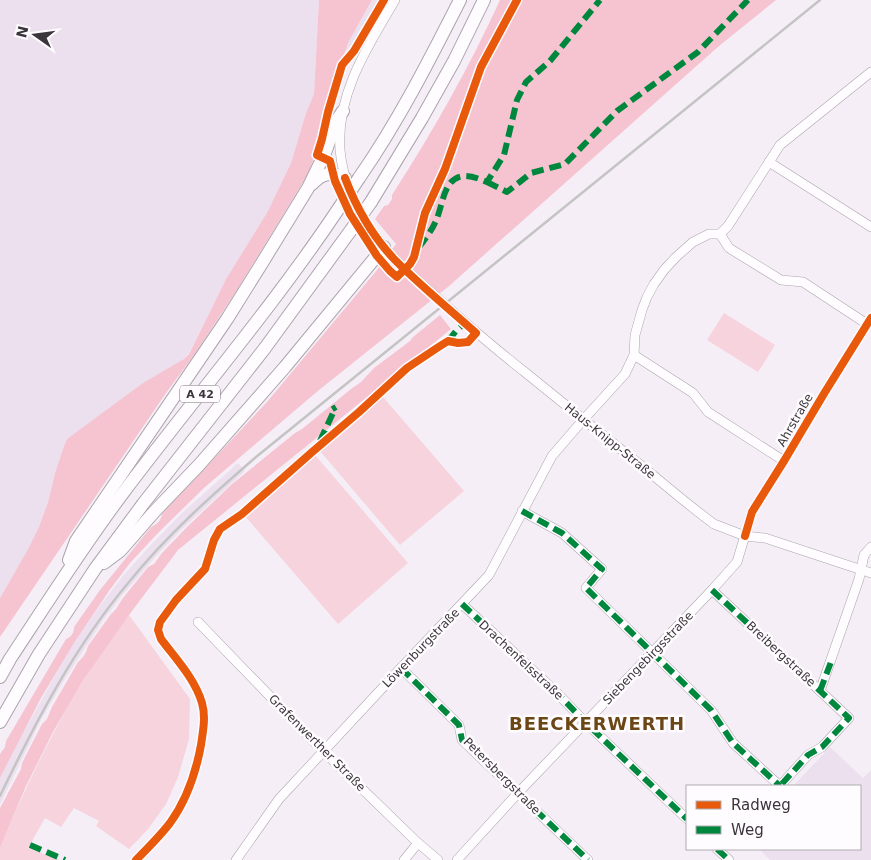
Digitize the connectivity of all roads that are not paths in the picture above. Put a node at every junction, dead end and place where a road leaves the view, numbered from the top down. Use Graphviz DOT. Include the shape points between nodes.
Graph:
graph roads {
  1 [pos="395,0"];
  2 [pos="460,0"];
  3 [pos="484,0"];
  4 [pos="871,72"];
  5 [pos="343,111"];
  6 [pos="769,162"];
  7 [pos="345,178"];
  8 [pos="308,188"];
  9 [pos="871,227"];
  10 [pos="720,234"];
  11 [pos="384,247"];
  12 [pos="869,321"];
  13 [pos="634,356"];
  14 [pos="583,420"];
  15 [pos="784,461"];
  16 [pos="522,511"];
  17 [pos="745,536"];
  18 [pos="871,547"];
  19 [pos="96,569"];
  20 [pos="861,570"];
  21 [pos="871,573"];
  22 [pos="61,581"];
  23 [pos="712,590"];
  24 [pos="462,604"];
  25 [pos="198,622"];
  26 [pos="652,653"];
  27 [pos="400,668"];
  28 [pos="0,677"];
  29 [pos="820,691"];
  30 [pos="0,722"];
  31 [pos="586,723"];
  32 [pos="323,751"];
  33 [pos="779,785"];
  34 [pos="781,785"];
  35 [pos="518,793"];
  36 [pos="686,818"];
  37 [pos="418,843"];
  38 [pos="236,860"];
  39 [pos="404,860"];
  40 [pos="438,860"];
  41 [pos="456,860"];
  42 [pos="588,860"];
  1 -- 5 [label="street, Haus-Knipp-Straße" via="352,77"];
  2 -- 22 [label="highway, A 42, bridge" via="401,110 339,208 290,278 124,492"];
  3 -- 19 [label="highway, A 42, bridge" via="436,94 371,202 265,348"];
  4 -- 6 [label="street" via="780,145"];
  5 -- 7 [label="street, Haus-Knipp-Straße" via="340,150"];
  5 -- 8 [label="highway" via="333,126"];
  6 -- 9 [label="street"];
  6 -- 10 [label="street"];
  7 -- 8 [label="highway" via="323,175"];
  7 -- 11 [label="street, Haus-Knipp-Straße" via="361,212"];
  8 -- 22 [label="highway" via="227,319 76,541"];
  10 -- 12 [label="street" via="729,248 781,280 803,282"];
  10 -- 13 [label="street" via="709,234 692,242 664,270 642,310 635,335"];
  11 -- 14 [label="street, Haus-Knipp-Straße" via="476,333"];
  11 -- 19 [label="highway" via="285,367 199,464 120,551"];
  12 -- 15 [label="street, Ahrstraße"];
  13 -- 14 [label="street, Löwenburgstraße" via="625,374"];
  13 -- 15 [label="street" via="693,394 708,412"];
  14 -- 16 [label="street, Löwenburgstraße" via="552,456"];
  14 -- 17 [label="street, Haus-Knipp-Straße" via="714,524"];
  15 -- 17 [label="street, Ahrstraße" via="752,512"];
  16 -- 24 [label="street, Löwenburgstraße" via="489,575"];
  16 -- 26 [label="street" via="562,533 602,569 586,588"];
  17 -- 20 [label="street, Haus-Knipp-Straße" via="765,538"];
  17 -- 23 [label="street, Siebengebirgsstraße" via="737,562"];
  18 -- 20 [label="street" via="864,555"];
  19 -- 30 [label="highway, A 42" via="39,654"];
  20 -- 21 [label="street, Haus-Knipp-Straße"];
  20 -- 29 [label="street"];
  22 -- 28 [label="highway, A 42"];
  23 -- 26 [label="street, Siebengebirgsstraße"];
  23 -- 29 [label="street, Breibergstraße"];
  24 -- 27 [label="street, Löwenburgstraße"];
  24 -- 31 [label="street, Drachenfelsstraße"];
  25 -- 32 [label="street, Grafenwerther Straße"];
  26 -- 31 [label="street, Siebengebirgsstraße"];
  26 -- 33 [label="street" via="711,710 734,742"];
  27 -- 32 [label="street, Löwenburgstraße"];
  27 -- 35 [label="street, Petersbergstraße" via="459,725 462,740"];
  29 -- 34 [label="street, Breibergstraße" via="850,718 822,747 808,755"];
  31 -- 35 [label="street, Siebengebirgsstraße"];
  31 -- 36 [label="street, Drachenfelsstraße"];
  32 -- 37 [label="street, Grafenwerther Straße"];
  32 -- 38 [label="street, Löwenburgstraße" via="279,799"];
  35 -- 41 [label="street, Siebengebirgsstraße"];
  35 -- 42 [label="street, Petersbergstraße"];
  37 -- 39 [label="street"];
  37 -- 40 [label="street, Grafenwerther Straße"];
}
